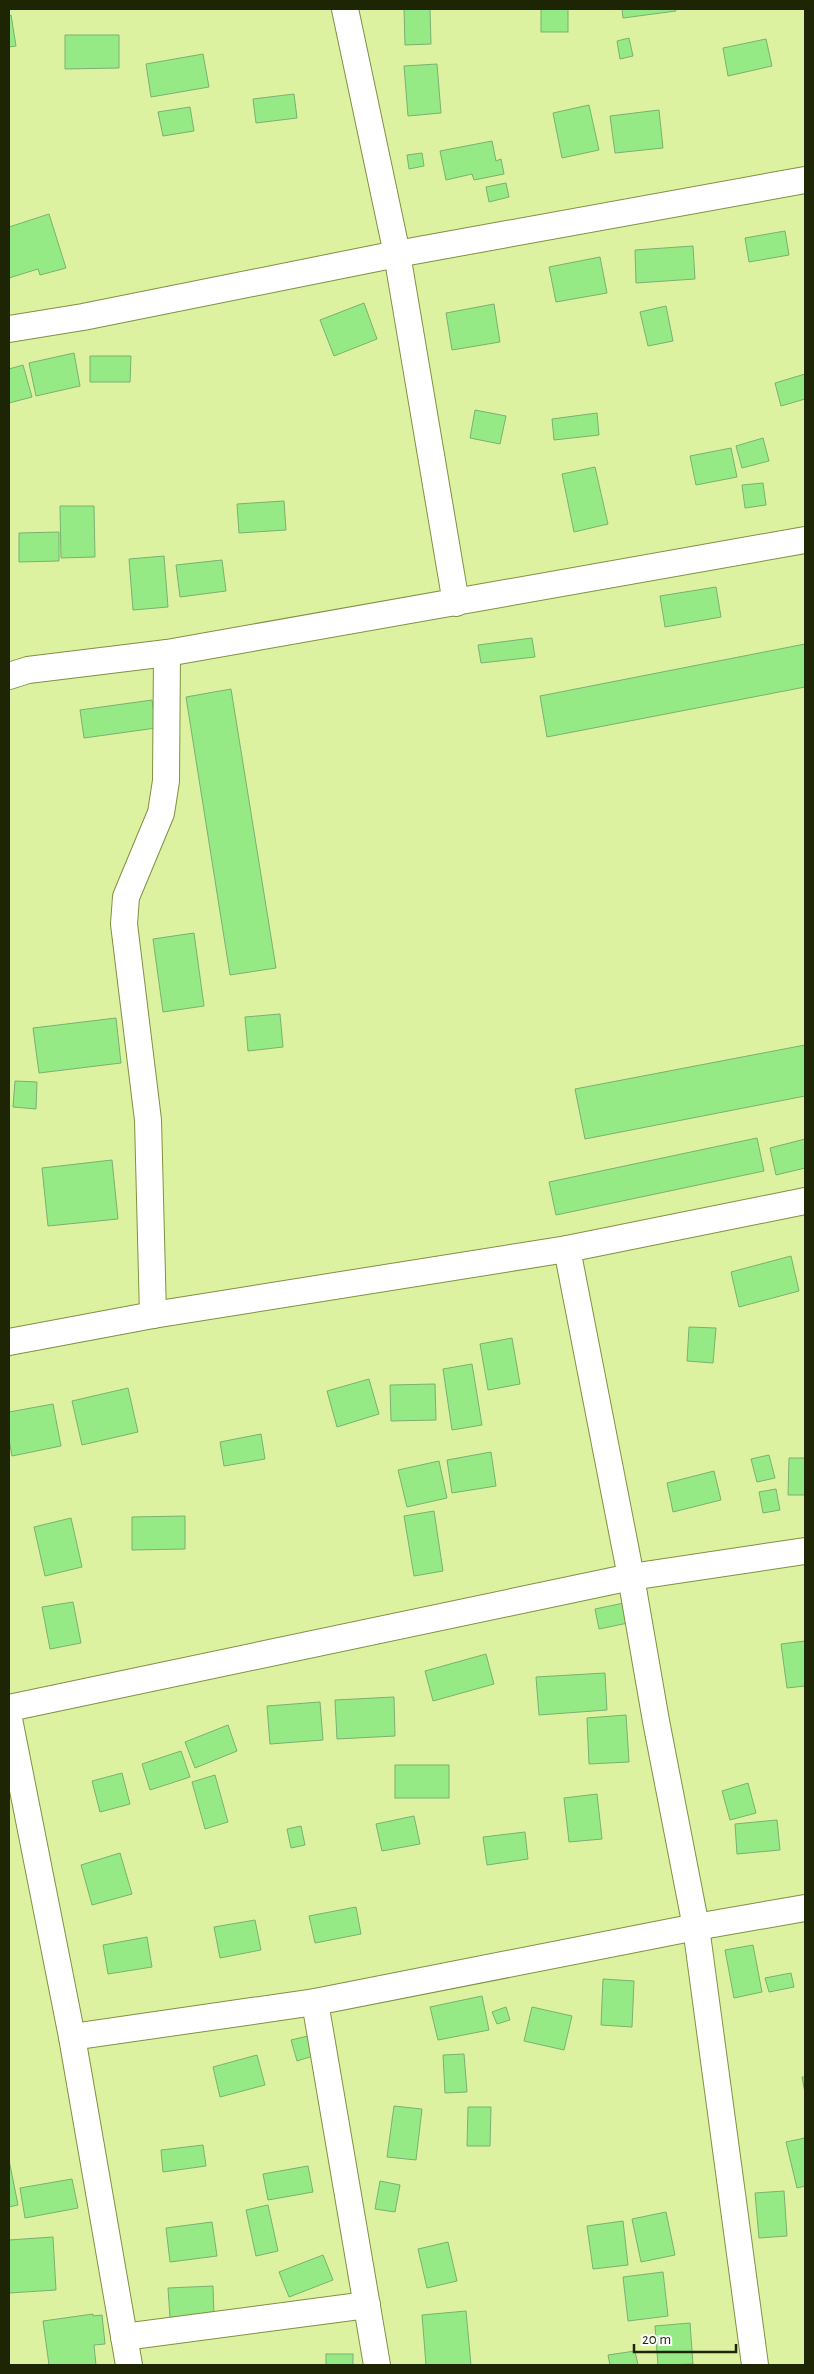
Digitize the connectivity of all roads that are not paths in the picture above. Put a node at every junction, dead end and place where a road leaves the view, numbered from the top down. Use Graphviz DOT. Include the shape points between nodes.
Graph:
graph roads {
  1 [pos="345,9"];
  2 [pos="805,180"];
  3 [pos="397,254"];
  4 [pos="9,329"];
  5 [pos="805,540"];
  6 [pos="456,603"];
  7 [pos="167,653"];
  8 [pos="9,676"];
  9 [pos="805,1201"];
  10 [pos="567,1249"];
  11 [pos="154,1315"];
  12 [pos="9,1342"];
  13 [pos="805,1551"];
  14 [pos="631,1577"];
  15 [pos="9,1708"];
  16 [pos="9,1719"];
  17 [pos="805,1908"];
  18 [pos="696,1927"];
  19 [pos="316,2002"];
  20 [pos="72,2037"];
  21 [pos="368,2305"];
  22 [pos="124,2337"];
  23 [pos="129,2365"];
  24 [pos="376,2365"];
  25 [pos="756,2365"];
  1 -- 3 [label="street"];
  2 -- 3 [label="street"];
  3 -- 4 [label="street"];
  3 -- 6 [label="street"];
  5 -- 6 [label="street"];
  6 -- 7 [label="street"];
  7 -- 8 [label="street" via="28,670"];
  7 -- 11 [label="street" via="166,782 161,812 126,897 124,924 148,1120"];
  9 -- 10 [label="street"];
  10 -- 11 [label="street"];
  10 -- 14 [label="street"];
  11 -- 12 [label="street"];
  13 -- 14 [label="street"];
  14 -- 15 [label="street"];
  14 -- 18 [label="street"];
  16 -- 20 [label="street"];
  17 -- 18 [label="street"];
  18 -- 19 [label="street"];
  18 -- 25 [label="street"];
  19 -- 20 [label="street"];
  19 -- 21 [label="street"];
  20 -- 22 [label="street"];
  21 -- 22 [label="street"];
  21 -- 24 [label="street"];
  22 -- 23 [label="street"];
}
